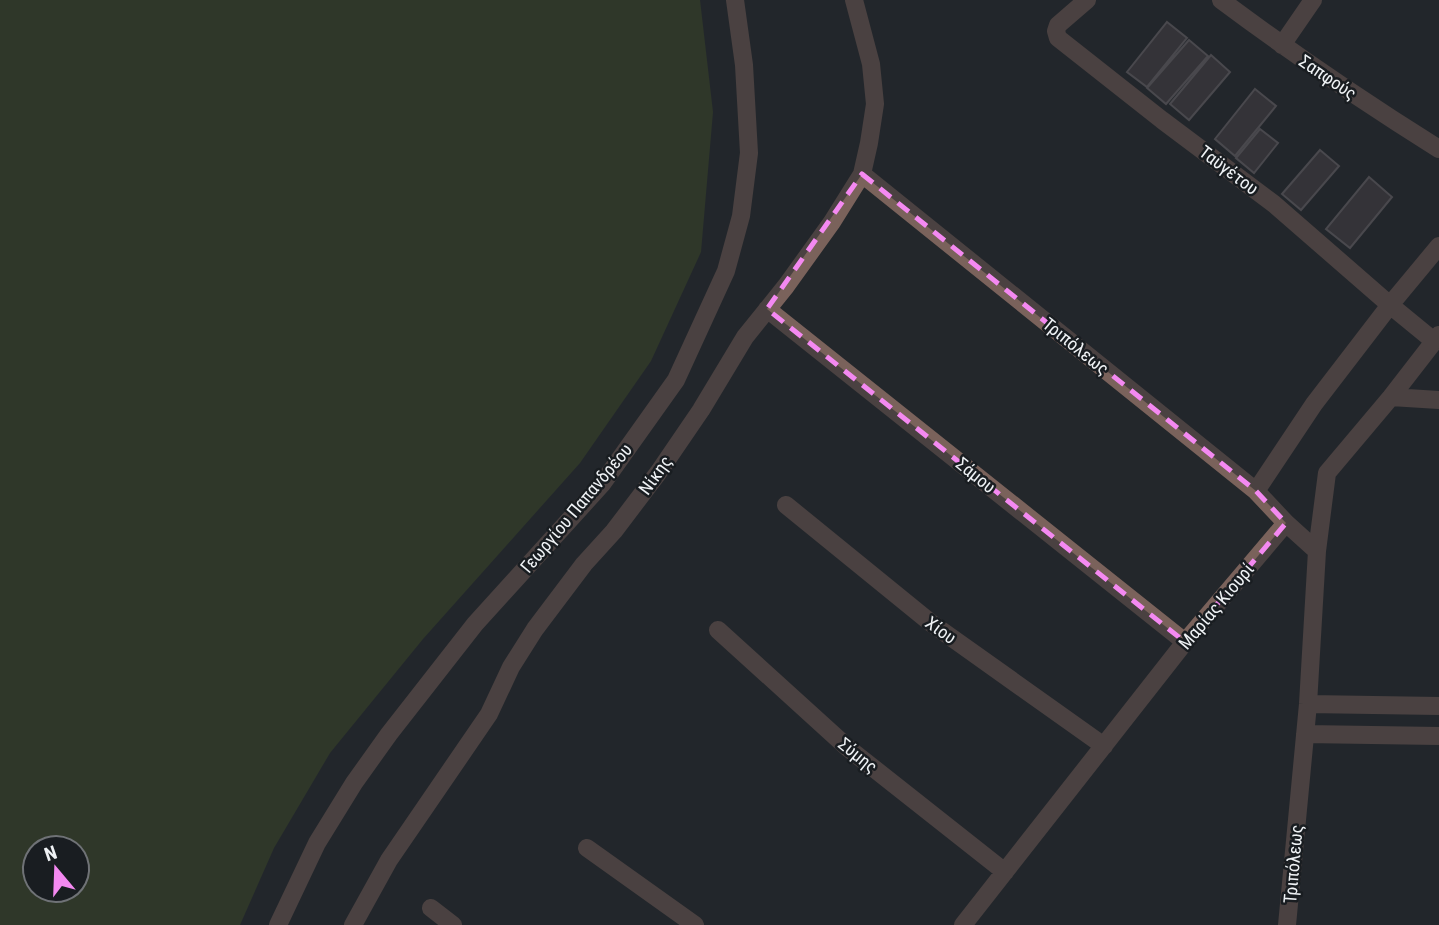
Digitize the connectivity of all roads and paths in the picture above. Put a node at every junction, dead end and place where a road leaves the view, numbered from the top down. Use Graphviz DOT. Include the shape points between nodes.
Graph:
graph roads {
  1 [pos="736,0"];
  2 [pos="854,0"];
  3 [pos="1087,0"];
  4 [pos="1220,0"];
  5 [pos="1313,0"];
  6 [pos="1282,45"];
  7 [pos="1439,149"];
  8 [pos="862,174"];
  9 [pos="1439,246"];
  10 [pos="1390,305"];
  11 [pos="767,309"];
  12 [pos="1436,338"];
  13 [pos="1391,397"];
  14 [pos="1439,400"];
  15 [pos="1255,491"];
  16 [pos="786,505"];
  17 [pos="1286,523"];
  18 [pos="1317,551"];
  19 [pos="718,630"];
  20 [pos="1185,642"];
  21 [pos="1308,704"];
  22 [pos="1439,706"];
  23 [pos="1305,734"];
  24 [pos="1439,736"];
  25 [pos="1104,746"];
  26 [pos="587,848"];
  27 [pos="1005,872"];
  28 [pos="431,908"];
  29 [pos="278,925"];
  30 [pos="353,925"];
  31 [pos="453,925"];
  32 [pos="695,925"];
  33 [pos="963,925"];
  34 [pos="1287,925"];
  1 -- 29 [label="street, Γεωργίου Παπανδρέου" via="749,153 741,216 726,271 676,380 602,484 475,624 389,734 317,843"];
  2 -- 8 [label="street, Νίκης" via="876,104"];
  3 -- 10 [label="street, Ταϋγέτου" via="1058,25 1058,38 1274,204"];
  4 -- 6 [label="street, Σαπφούς"];
  5 -- 6 [label="street"];
  6 -- 7 [label="street, Σαπφούς"];
  8 -- 11 [label="street, Νίκης"];
  8 -- 15 [label="street, Τριπόλεως"];
  9 -- 10 [label="street"];
  10 -- 12 [label="street, Ταϋγέτου"];
  10 -- 15 [label="street"];
  11 -- 20 [label="street, Σάμου"];
  11 -- 30 [label="street, Νίκης" via="659,473 535,629 489,714 389,860"];
  12 -- 13 [label="street"];
  13 -- 14 [label="street"];
  13 -- 18 [label="street" via="1327,473"];
  15 -- 17 [label="street, Τριπόλεως"];
  16 -- 25 [label="street, Χίου" via="931,624"];
  17 -- 18 [label="street"];
  17 -- 20 [label="street, Μαρίας Κιουρί"];
  18 -- 21 [label="street, Τριπόλεως"];
  19 -- 27 [label="street, Σύμης" via="848,748"];
  20 -- 25 [label="street, Μαρίας Κιουρί"];
  21 -- 22 [label="street"];
  21 -- 23 [label="street, Τριπόλεως"];
  23 -- 24 [label="street"];
  23 -- 34 [label="street, Τριπόλεως"];
  25 -- 27 [label="street, Μαρίας Κιουρί"];
  26 -- 32 [label="street"];
  27 -- 33 [label="street, Μαρίας Κιουρί"];
  28 -- 31 [label="street"];
}
